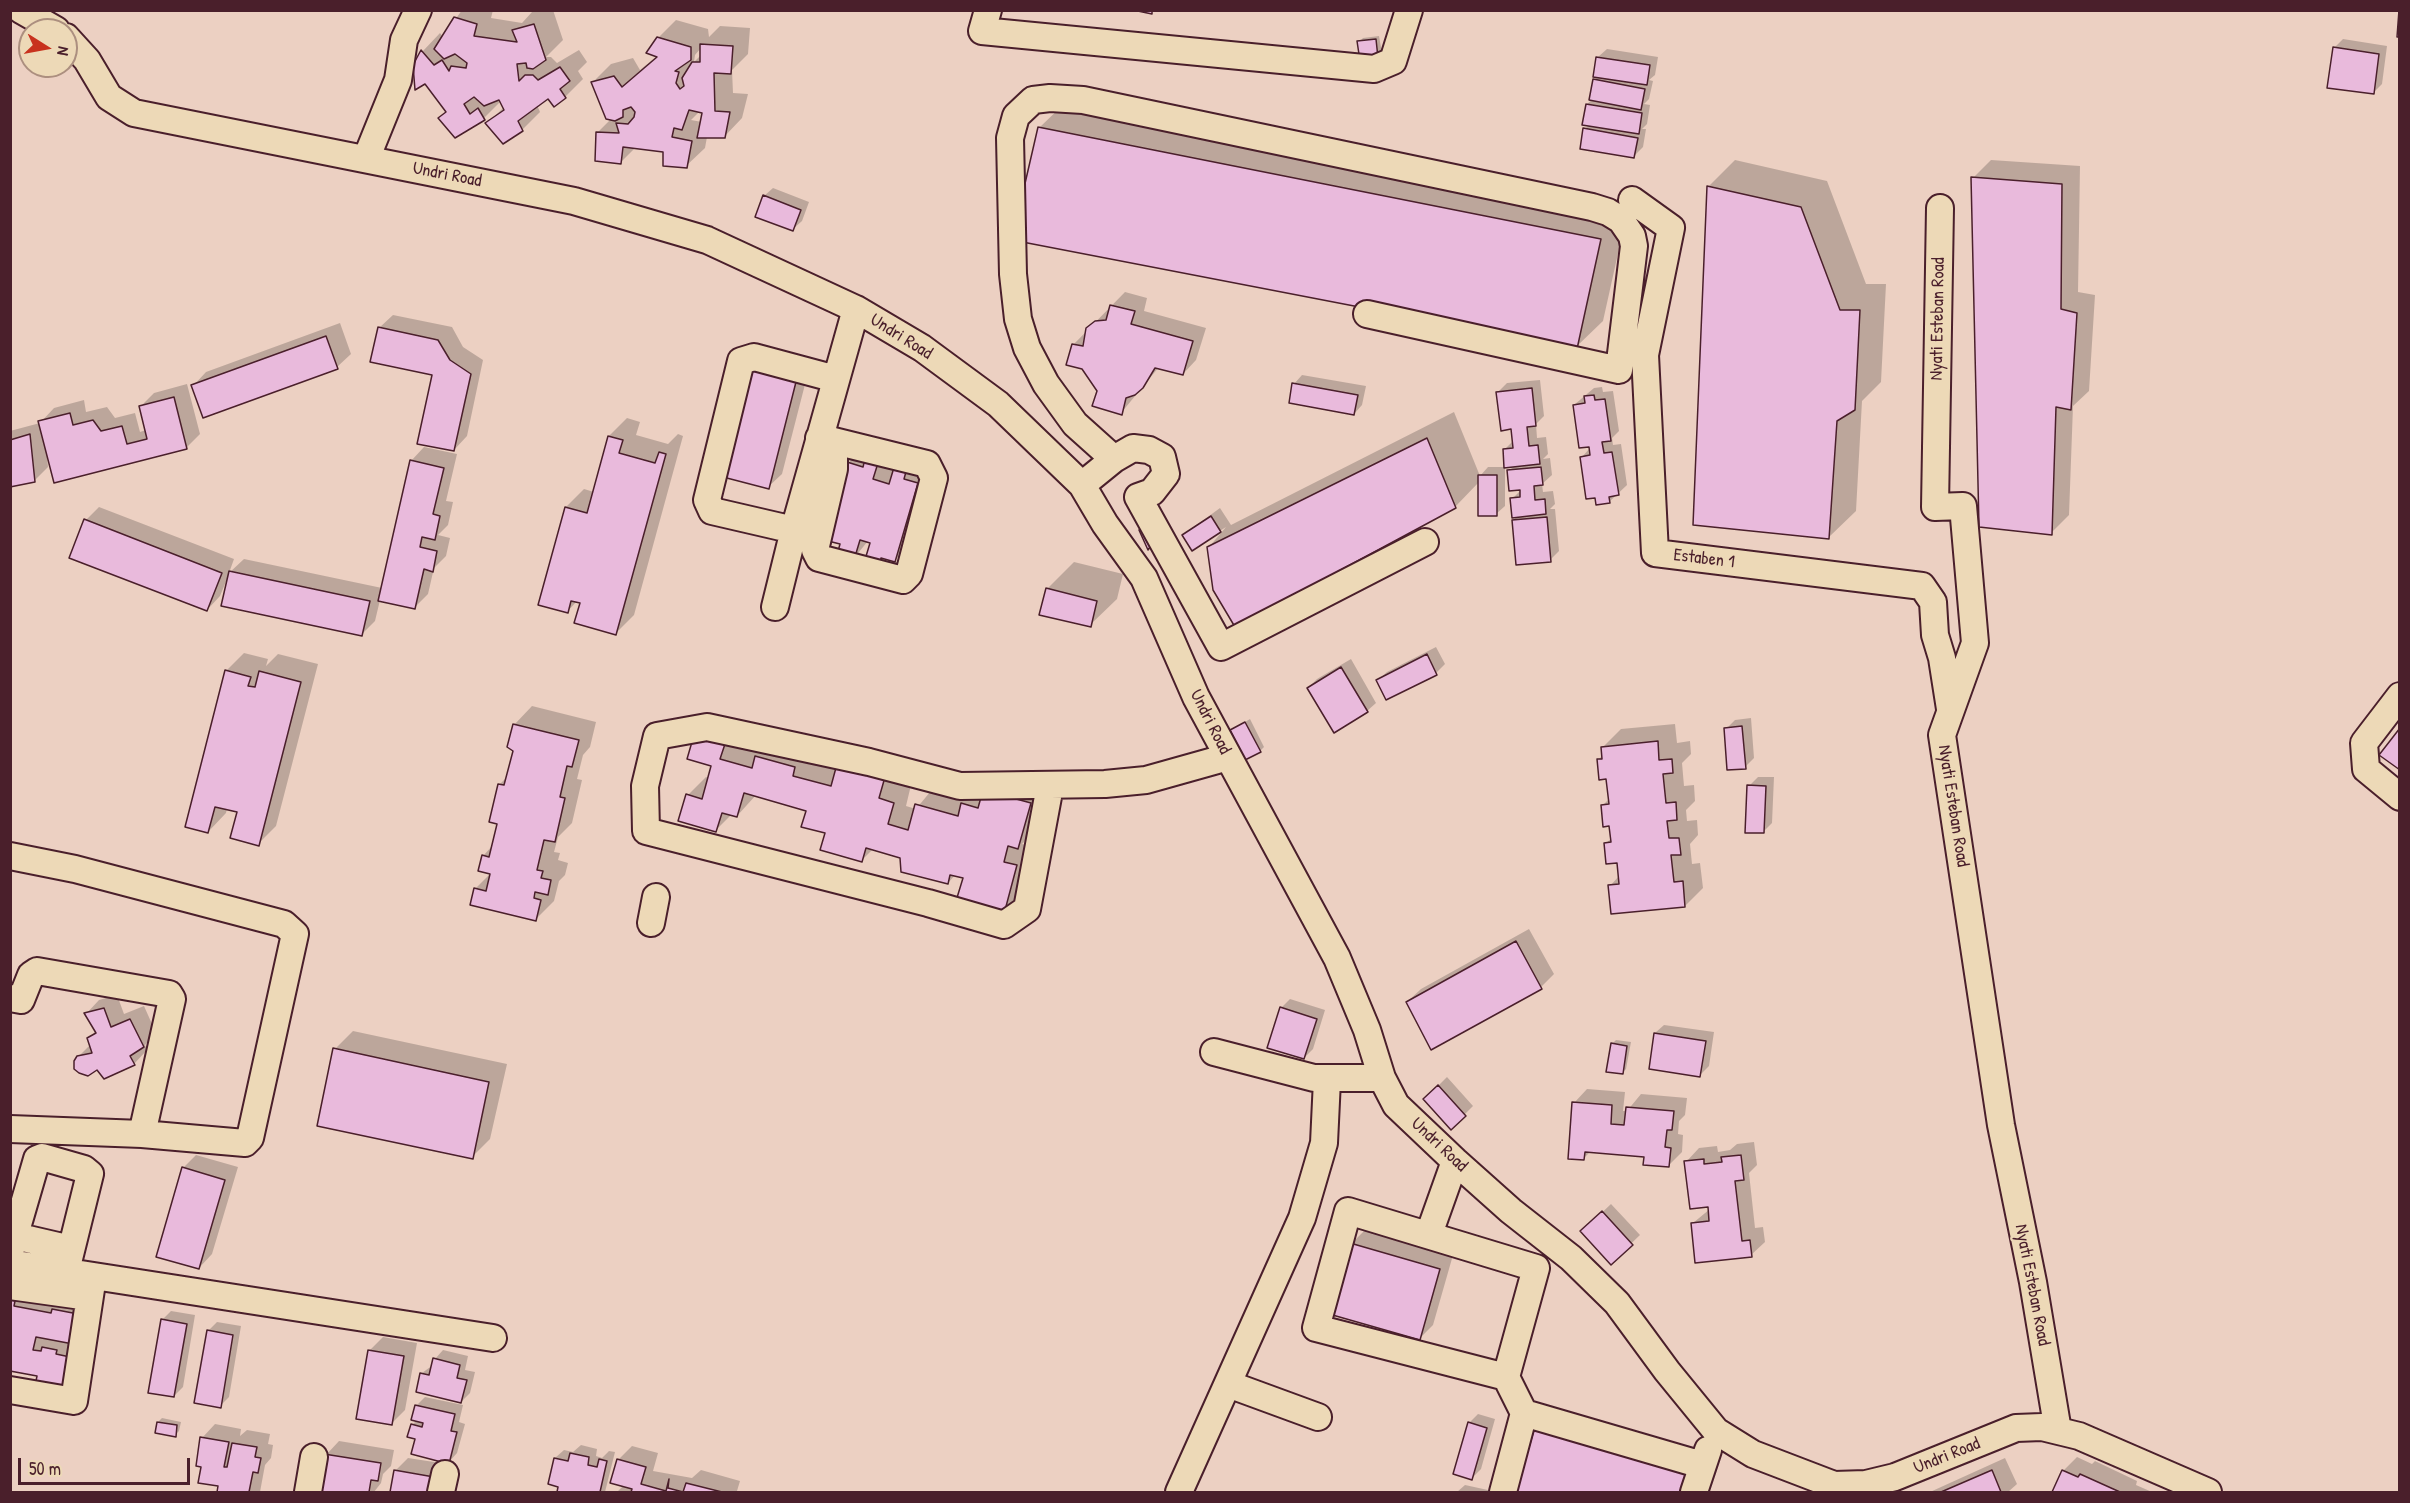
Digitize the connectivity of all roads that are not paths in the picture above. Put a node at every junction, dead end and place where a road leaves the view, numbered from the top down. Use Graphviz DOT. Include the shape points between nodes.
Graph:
graph roads {
  1 [pos="21,10"];
  2 [pos="418,10"];
  3 [pos="988,10"];
  4 [pos="1409,10"];
  5 [pos="35,18"];
  6 [pos="78,50"];
  7 [pos="366,159"];
  8 [pos="1632,200"];
  9 [pos="1940,208"];
  10 [pos="856,309"];
  11 [pos="1367,315"];
  12 [pos="836,379"];
  13 [pos="827,439"];
  14 [pos="1114,459"];
  15 [pos="1082,485"];
  16 [pos="1138,497"];
  17 [pos="1105,524"];
  18 [pos="794,530"];
  19 [pos="1425,542"];
  20 [pos="775,607"];
  21 [pos="2400,696"];
  22 [pos="1950,712"];
  23 [pos="1228,757"];
  24 [pos="1050,786"];
  25 [pos="2400,797"];
  26 [pos="10,856"];
  27 [pos="656,897"];
  28 [pos="651,922"];
  29 [pos="10,998"];
  30 [pos="1214,1052"];
  31 [pos="1382,1078"];
  32 [pos="1327,1080"];
  33 [pos="10,1129"];
  34 [pos="142,1134"];
  35 [pos="1455,1161"];
  36 [pos="1429,1234"];
  37 [pos="13,1244"];
  38 [pos="68,1260"];
  39 [pos="10,1263"];
  40 [pos="10,1286"];
  41 [pos="91,1286"];
  42 [pos="493,1338"];
  43 [pos="1506,1377"];
  44 [pos="1228,1384"];
  45 [pos="10,1390"];
  46 [pos="1524,1413"];
  47 [pos="1318,1417"];
  48 [pos="1716,1431"];
  49 [pos="2058,1431"];
  50 [pos="314,1457"];
  51 [pos="1702,1465"];
  52 [pos="308,1492"];
  53 [pos="1179,1492"];
  54 [pos="1503,1492"];
  55 [pos="1694,1492"];
  56 [pos="2208,1492"];
  1 -- 5 [label="street"];
  2 -- 7 [label="street" via="404,40 398,80"];
  3 -- 4 [label="street" via="982,31 1374,69 1393,61"];
  6 -- 7 [label="street, Undri Road" via="109,97 134,113"];
  7 -- 10 [label="street, Undri Road" via="602,208 707,240"];
  8 -- 22 [label="street, Estaben 1" via="1671,228 1645,356 1655,553 1923,586 1933,602"];
  9 -- 22 [label="street, Nyati Esteban Road" via="1935,507 1963,506 1975,643"];
  10 -- 12 [label="street"];
  10 -- 15 [label="street, Undri Road" via="922,348 998,404"];
  11 -- 14 [label="street" via="1619,370 1632,236 1621,220 1592,207 1083,100 1033,100 1016,116 1010,138 1013,274 1018,319 1027,348 1046,384 1076,424"];
  12 -- 13 [label="street"];
  12 -- 18 [label="street" via="754,357 741,361 707,500 712,511"];
  13 -- 13 [label="street" via="834,469 815,550 819,558 903,580 909,574 934,478 931,471 927,464"];
  13 -- 18 [label="street"];
  14 -- 15 [label="street"];
  14 -- 16 [label="street" via="1133,448 1149,450 1162,458 1166,474 1152,492"];
  15 -- 17 [label="street, Undri Road"];
  16 -- 17 [label="street"];
  16 -- 19 [label="street" via="1221,647"];
  17 -- 23 [label="street, Undri Road" via="1144,578 1196,697"];
  18 -- 20 [label="street"];
  21 -- 25 [label="street" via="2364,743 2366,769"];
  22 -- 49 [label="street, Nyati Esteban Road" via="1942,735 2001,1125"];
  23 -- 24 [label="street" via="1146,780"];
  23 -- 31 [label="street, Undri Road" via="1336,958 1367,1030"];
  24 -- 24 [label="street" via="960,786 869,762 707,728 657,736 645,786 646,831 1004,925 1027,909"];
  26 -- 34 [label="street" via="75,868 284,924 295,934 250,1138 239,1144"];
  27 -- 28 [label="street"];
  29 -- 34 [label="street" via="21,1000 31,975 37,971 169,994 172,999"];
  30 -- 32 [label="street"];
  31 -- 32 [label="street"];
  31 -- 35 [label="street, Undri Road" via="1396,1105"];
  32 -- 44 [label="street" via="1324,1143 1302,1218"];
  33 -- 34 [label="street"];
  35 -- 36 [label="street"];
  35 -- 48 [label="street, Undri Road" via="1571,1258 1617,1303"];
  36 -- 43 [label="street" via="1536,1268"];
  36 -- 43 [label="street" via="1348,1211 1316,1328"];
  37 -- 38 [label="street"];
  37 -- 38 [label="street" via="33,1164 42,1156 90,1174"];
  38 -- 39 [label="street"];
  38 -- 41 [label="street"];
  40 -- 41 [label="street"];
  41 -- 42 [label="street"];
  41 -- 45 [label="street" via="74,1401"];
  43 -- 46 [label="street"];
  44 -- 47 [label="street"];
  44 -- 53 [label="street"];
  46 -- 51 [label="street"];
  46 -- 54 [label="street"];
  48 -- 49 [label="street, Undri Road" via="1753,1454 1834,1485 1866,1484 1895,1477 2016,1428"];
  48 -- 51 [label="street"];
  49 -- 56 [label="street, Undri Road" via="2079,1436"];
  50 -- 52 [label="street"];
  51 -- 55 [label="street"];
}
